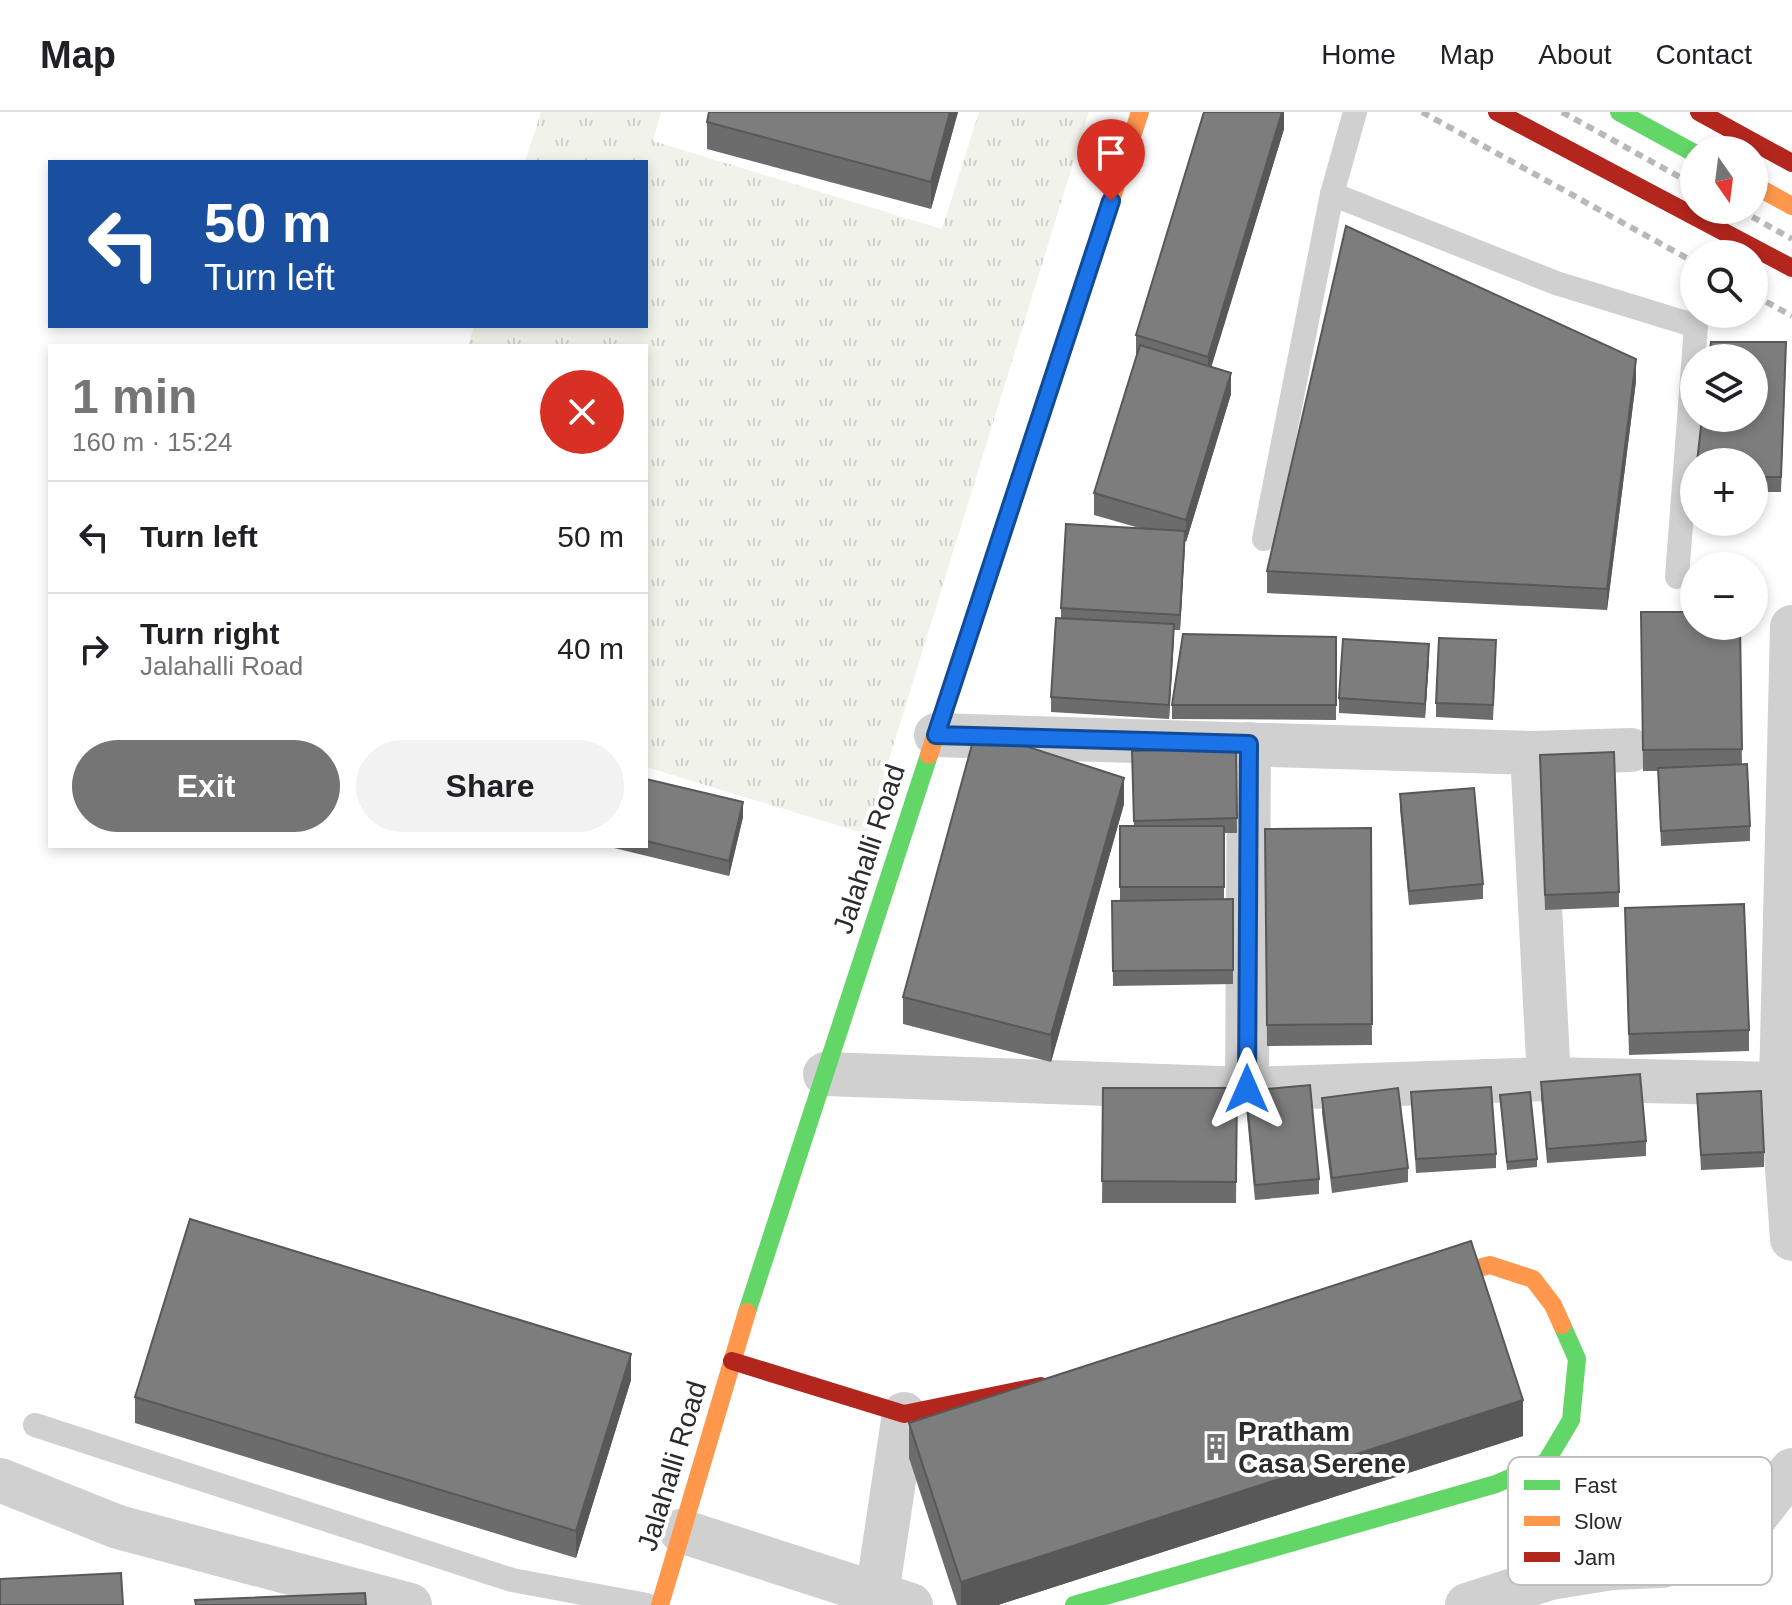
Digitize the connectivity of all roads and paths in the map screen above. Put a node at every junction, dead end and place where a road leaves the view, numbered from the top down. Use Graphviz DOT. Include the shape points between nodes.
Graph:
graph roads {
  1 [pos="1140,112"];
  2 [pos="1355,112"];
  3 [pos="1497,112"];
  4 [pos="1619,112"];
  5 [pos="1699,112"];
  6 [pos="1680,145"];
  7 [pos="1792,163"];
  8 [pos="1768,193"];
  9 [pos="1332,194"];
  10 [pos="1792,206"];
  11 [pos="1719,230"];
  12 [pos="1717,240"];
  13 [pos="1792,268"];
  14 [pos="1680,315"];
  15 [pos="1697,328"];
  16 [pos="1264,539"];
  17 [pos="1677,577"];
  18 [pos="1792,627"];
  19 [pos="936,735"];
  20 [pos="1249,744"];
  21 [pos="1631,750"];
  22 [pos="1532,753"];
  23 [pos="825,1074"];
  24 [pos="1549,1079"];
  25 [pos="1781,1084"];
  26 [pos="1247,1089"];
  27 [pos="1792,1239"];
  28 [pos="1414,1286"];
  29 [pos="732,1361"];
  30 [pos="1062,1380"];
  31 [pos="904,1414"];
  32 [pos="35,1425"];
  33 [pos="1549,1457"];
  34 [pos="1792,1470"];
  35 [pos="1508,1479"];
  36 [pos="0,1480"];
  37 [pos="1772,1496"];
  38 [pos="681,1531"];
  39 [pos="1528,1585"];
  40 [pos="894,1600"];
  41 [pos="410,1605"];
  42 [pos="647,1605"];
  43 [pos="660,1605"];
  44 [pos="1074,1605"];
  45 [pos="1467,1605"];
  1 -- 19 [label="main road, Jalahalli Road"];
  2 -- 9 [label="lane"];
  3 -- 11 [label="main road"];
  4 -- 6 [label="main road"];
  5 -- 7 [label="main road"];
  8 -- 10 [label="main road"];
  9 -- 14 [label="lane" via="1556,283"];
  9 -- 16 [label="lane"];
  11 -- 12 [label="lane"];
  11 -- 13 [label="main road"];
  15 -- 17 [label="lane"];
  18 -- 25 [label="street"];
  19 -- 20 [label="street"];
  19 -- 23 [label="main road, Jalahalli Road"];
  20 -- 22 [label="street"];
  20 -- 26 [label="street"];
  21 -- 22 [label="street"];
  22 -- 24 [label="street"];
  23 -- 26 [label="street"];
  23 -- 29 [label="main road, Jalahalli Road"];
  24 -- 25 [label="street"];
  24 -- 26 [label="street"];
  25 -- 27 [label="street"];
  28 -- 33 [label="main road" via="1490,1265 1533,1279 1577,1359 1571,1420"];
  29 -- 31 [label="main road"];
  29 -- 38 [label="main road, Jalahalli Road"];
  30 -- 31 [label="main road"];
  31 -- 40 [label="street"];
  32 -- 42 [label="lane" via="512,1580"];
  34 -- 37 [label="street"];
  35 -- 44 [label="main road"];
  36 -- 41 [label="street" via="118,1527"];
  38 -- 40 [label="street"];
  38 -- 43 [label="main road, Jalahalli Road"];
  39 -- 45 [label="street"];
}
